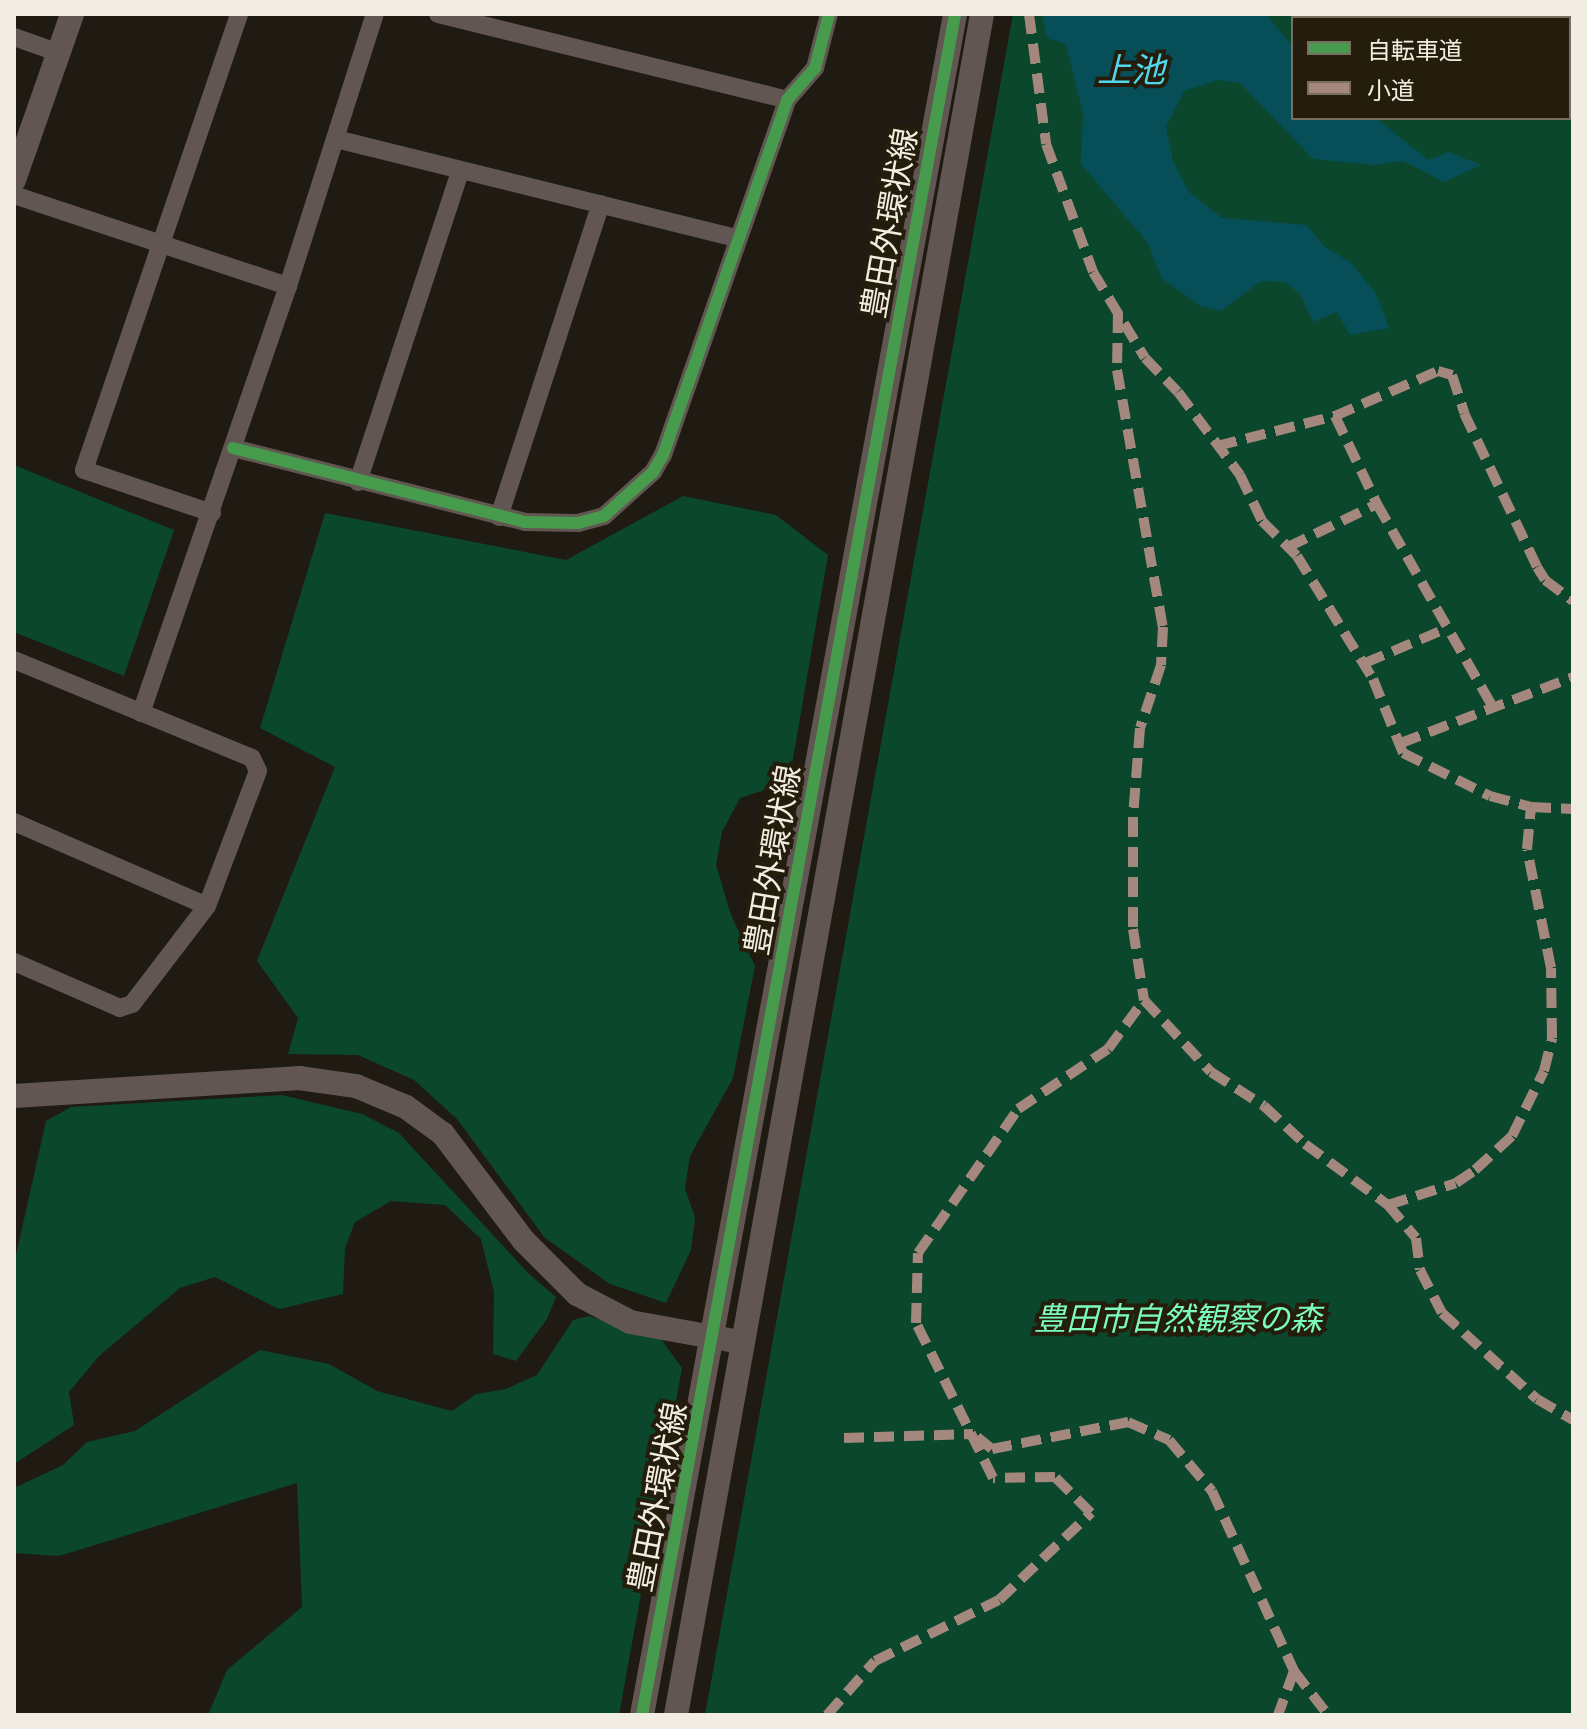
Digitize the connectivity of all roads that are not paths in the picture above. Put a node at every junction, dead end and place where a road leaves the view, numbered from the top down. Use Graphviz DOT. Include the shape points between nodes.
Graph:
graph roads {
  1 [pos="72,14"];
  2 [pos="239,14"];
  3 [pos="375,14"];
  4 [pos="438,14"];
  5 [pos="829,14"];
  6 [pos="955,14"];
  7 [pos="982,14"];
  8 [pos="14,37"];
  9 [pos="59,53"];
  10 [pos="787,100"];
  11 [pos="336,139"];
  12 [pos="460,171"];
  13 [pos="14,180"];
  14 [pos="14,195"];
  15 [pos="601,204"];
  16 [pos="737,238"];
  17 [pos="163,246"];
  18 [pos="288,286"];
  19 [pos="233,448"];
  20 [pos="358,482"];
  21 [pos="212,513"];
  22 [pos="499,517"];
  23 [pos="14,660"];
  24 [pos="141,713"];
  25 [pos="14,822"];
  26 [pos="207,906"];
  27 [pos="14,962"];
  28 [pos="14,1096"];
  29 [pos="713,1338"];
  30 [pos="741,1342"];
  31 [pos="642,1715"];
  32 [pos="676,1715"];
  1 -- 9 [label="street"];
  2 -- 17 [label="street"];
  3 -- 11 [label="street"];
  4 -- 10 [label="street"];
  5 -- 10 [label="street" via="815,68"];
  6 -- 29 [label="street, 豊田外環状線"];
  7 -- 30 [label="street, 豊田外環状線"];
  8 -- 9 [label="street"];
  9 -- 13 [label="street"];
  10 -- 16 [label="street"];
  11 -- 12 [label="street"];
  11 -- 18 [label="street"];
  12 -- 15 [label="street"];
  12 -- 20 [label="street"];
  14 -- 17 [label="street"];
  15 -- 16 [label="street"];
  15 -- 22 [label="street"];
  16 -- 22 [label="street" via="653,472 604,516 554,524"];
  17 -- 18 [label="street"];
  17 -- 21 [label="street" via="84,470"];
  18 -- 19 [label="street"];
  19 -- 20 [label="street"];
  19 -- 21 [label="street"];
  20 -- 22 [label="street"];
  21 -- 24 [label="street"];
  23 -- 24 [label="street"];
  24 -- 26 [label="street" via="252,758 258,771"];
  25 -- 26 [label="street"];
  26 -- 27 [label="street" via="132,1004 120,1008"];
  28 -- 29 [label="street" via="299,1078 356,1086 406,1107 443,1134 524,1241 577,1294 630,1322"];
  29 -- 30 [label="street"];
  29 -- 31 [label="street, 豊田外環状線"];
  30 -- 32 [label="street, 豊田外環状線"];
}
